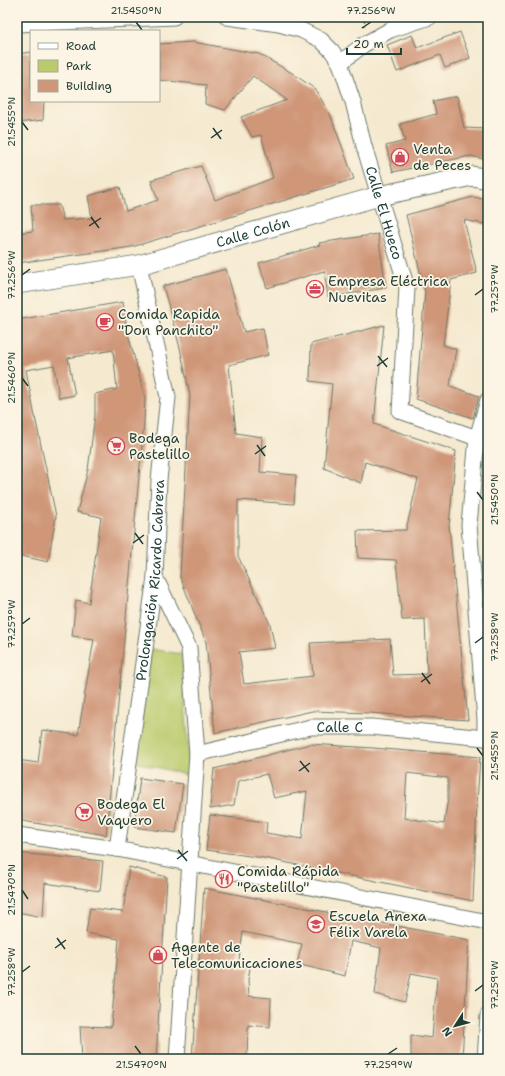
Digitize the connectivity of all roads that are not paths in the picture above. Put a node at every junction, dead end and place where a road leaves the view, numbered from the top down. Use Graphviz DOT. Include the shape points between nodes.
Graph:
graph roads {
  1 [pos="174,17"];
  2 [pos="227,17"];
  3 [pos="430,17"];
  4 [pos="17,24"];
  5 [pos="340,63"];
  6 [pos="488,179"];
  7 [pos="379,196"];
  8 [pos="139,265"];
  9 [pos="17,284"];
  10 [pos="488,400"];
  11 [pos="477,438"];
  12 [pos="155,577"];
  13 [pos="487,738"];
  14 [pos="197,754"];
  15 [pos="17,835"];
  16 [pos="117,849"];
  17 [pos="190,863"];
  18 [pos="488,922"];
  19 [pos="488,1015"];
  20 [pos="177,1059"];
  21 [pos="485,1059"];
  1 -- 4 [label="street"];
  2 -- 5 [label="street, Calle El Hueco" via="301,30 321,40"];
  3 -- 5 [label="street" via="390,30 363,45"];
  5 -- 7 [label="street, Calle El Hueco"];
  6 -- 7 [label="street, Calle Colón" via="472,176"];
  7 -- 8 [label="street, Calle Colón"];
  7 -- 11 [label="street, Calle El Hueco" via="407,288 400,411"];
  8 -- 9 [label="street, Calle Colón"];
  8 -- 12 [label="street, Prolongación Ricardo Cabrera" via="168,397 159,480"];
  10 -- 11 [label="street"];
  11 -- 13 [label="street" via="469,525"];
  12 -- 14 [label="street" via="189,648"];
  12 -- 16 [label="street, Prolongación Ricardo Cabrera"];
  13 -- 14 [label="street, Calle C" via="372,727 311,727"];
  14 -- 17 [label="street"];
  15 -- 16 [label="street"];
  16 -- 17 [label="street"];
  17 -- 18 [label="street"];
  17 -- 20 [label="street"];
  19 -- 21 [label="street"];
}
